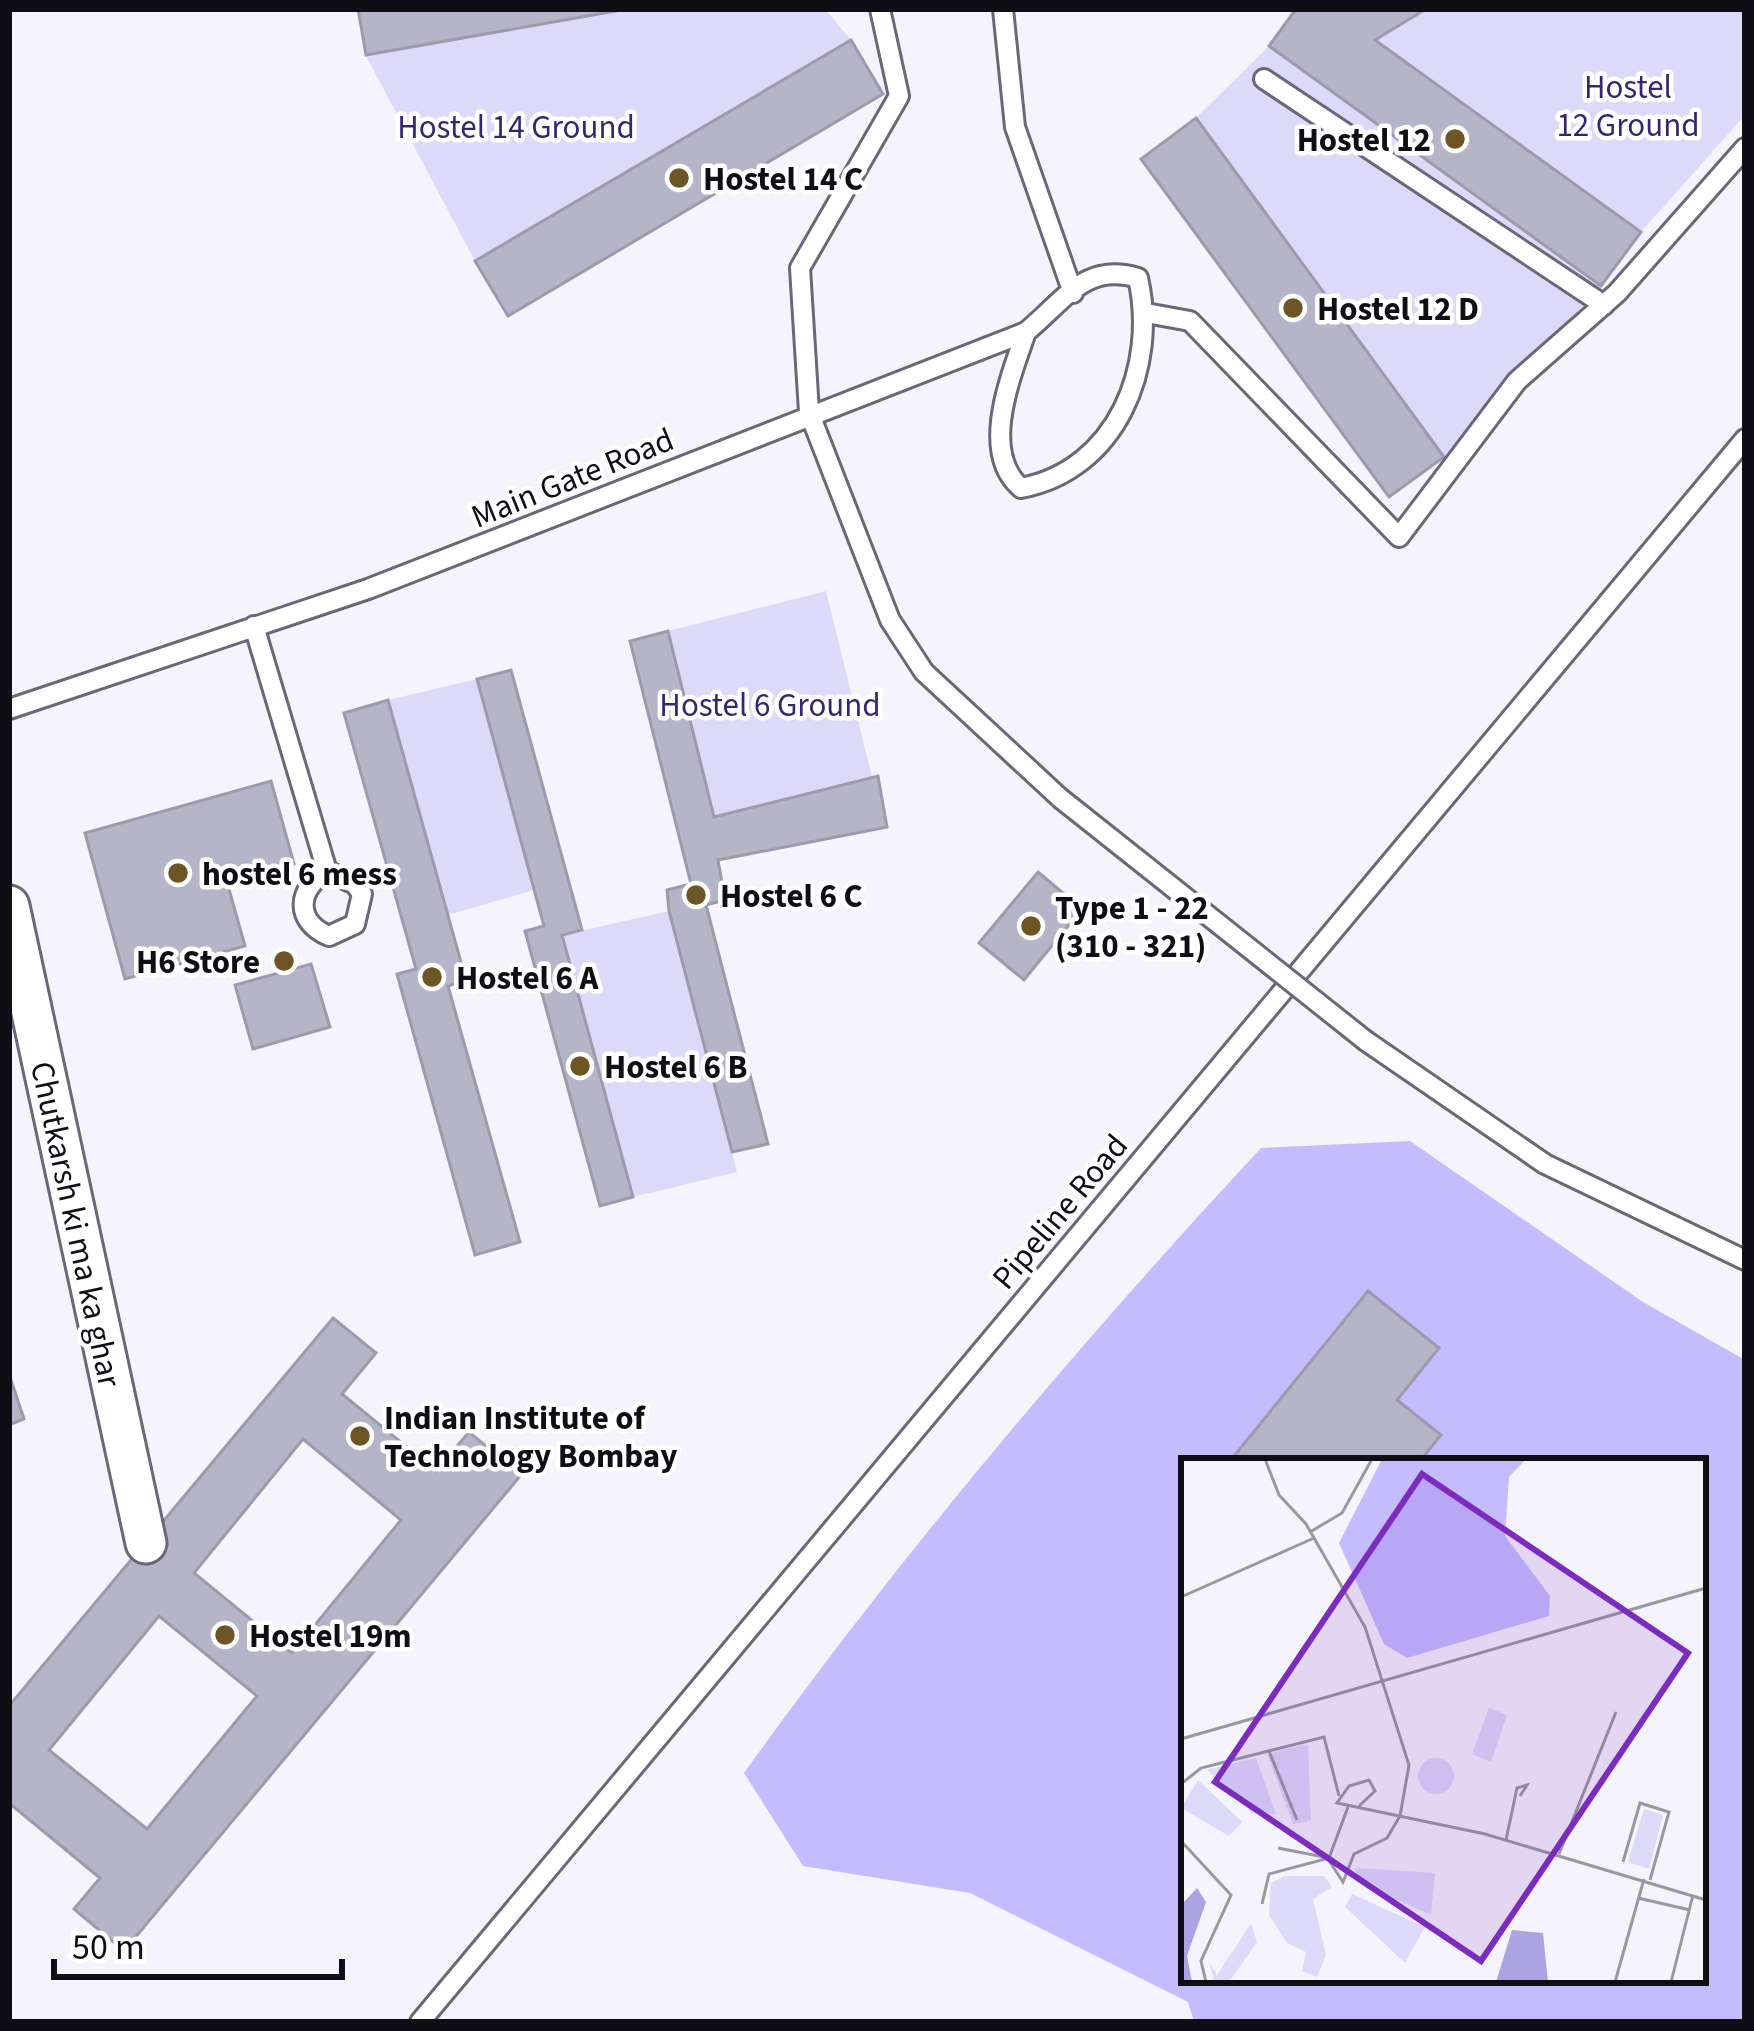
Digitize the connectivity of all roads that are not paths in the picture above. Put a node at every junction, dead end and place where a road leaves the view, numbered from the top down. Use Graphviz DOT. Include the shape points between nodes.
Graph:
graph roads {
  1 [pos="880,9"];
  2 [pos="1003,9"];
  3 [pos="1264,79"];
  4 [pos="1745,148"];
  5 [pos="1073,293"];
  6 [pos="1604,305"];
  7 [pos="1146,314"];
  8 [pos="1025,332"];
  9 [pos="809,412"];
  10 [pos="1745,439"];
  11 [pos="254,626"];
  12 [pos="9,710"];
  13 [pos="327,871"];
  14 [pos="9,906"];
  15 [pos="1745,1260"];
  16 [pos="146,1543"];
  17 [pos="420,2022"];
  1 -- 9 [label="lane" via="898,96 800,268"];
  2 -- 5 [label="lane" via="1015,127"];
  3 -- 6 [label="lane"];
  4 -- 6 [label="lane"];
  5 -- 7 [label="lane, Main Gate Road" via="1111,269 1138,278"];
  5 -- 8 [label="lane, Main Gate Road"];
  6 -- 7 [label="lane" via="1517,381 1399,537 1190,321"];
  7 -- 8 [label="lane" via="1134,392 1117,422 1062,479 1021,488 999,446"];
  8 -- 9 [label="lane, Main Gate Road"];
  9 -- 11 [label="lane, Main Gate Road" via="525,530"];
  9 -- 15 [label="lane, bridge" via="890,620 924,671 1060,798 1366,1041 1545,1164"];
  10 -- 17 [label="lane, Pipeline Road"];
  11 -- 12 [label="lane, Main Gate Road"];
  11 -- 13 [label="lane"];
  14 -- 16 [label="street, Chutkarsh ki ma ka ghar"];
}
